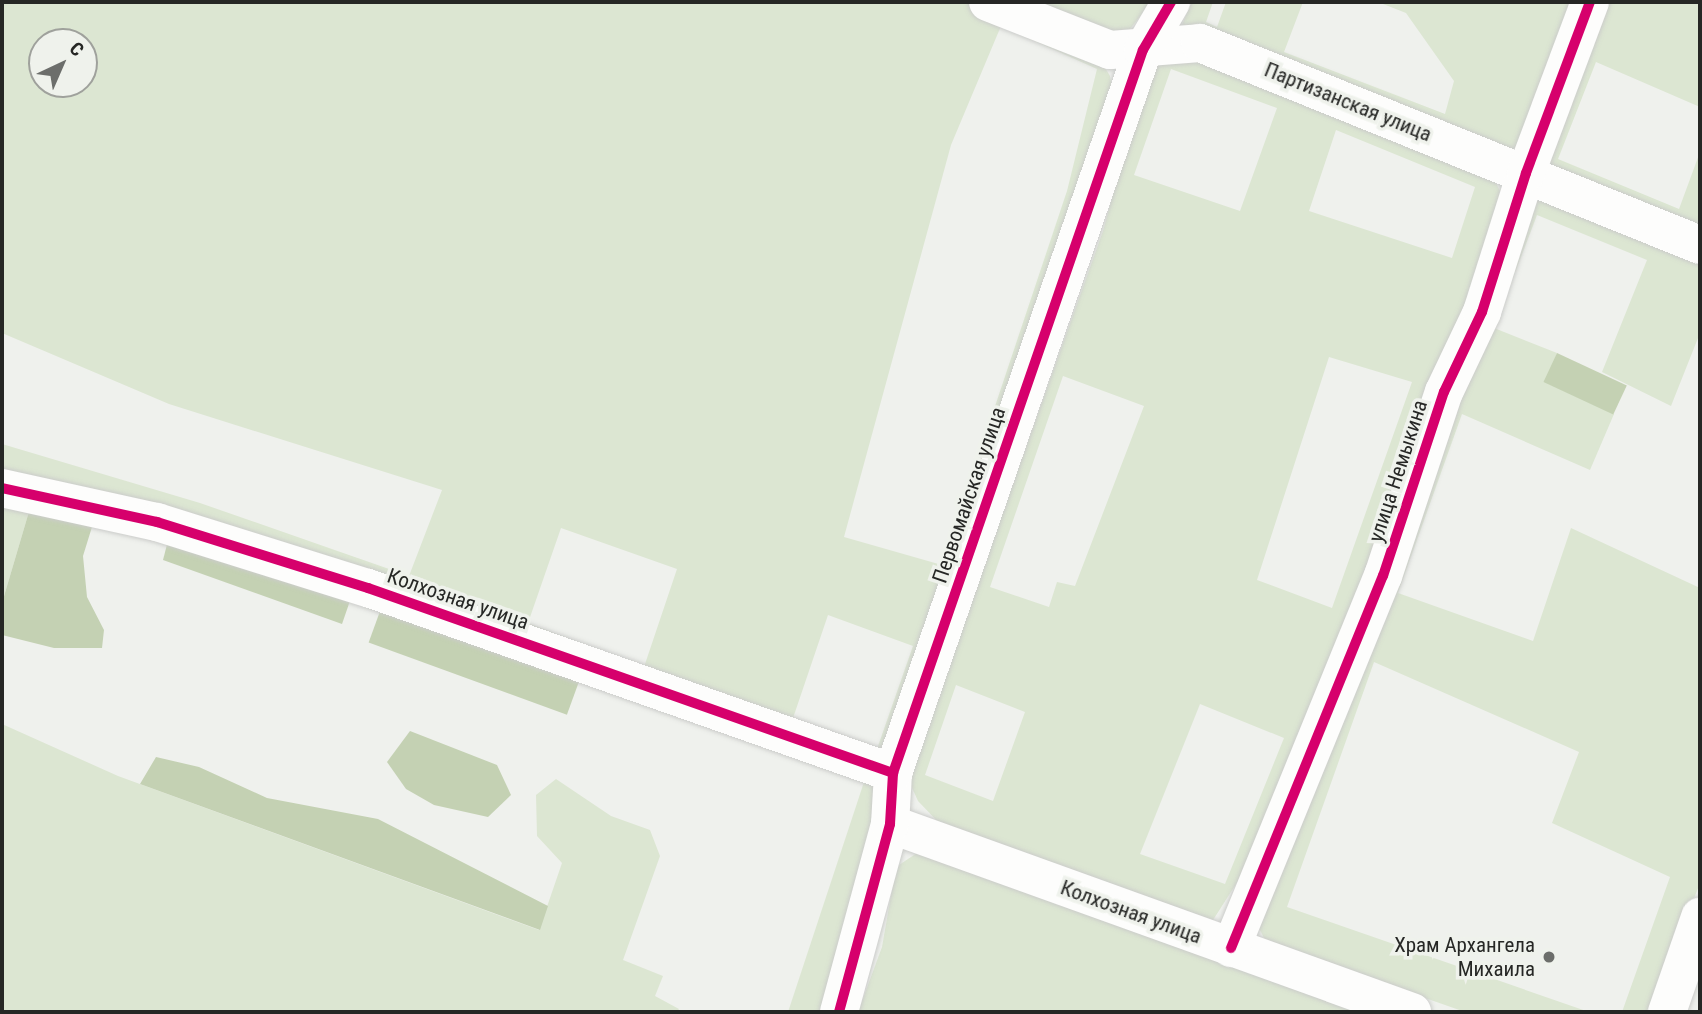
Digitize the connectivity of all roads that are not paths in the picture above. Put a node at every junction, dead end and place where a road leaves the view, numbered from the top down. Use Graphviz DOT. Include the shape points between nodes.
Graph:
graph roads {
  1 [pos="988,2"];
  2 [pos="1171,2"];
  3 [pos="1590,2"];
  4 [pos="1143,50"];
  5 [pos="1526,173"];
  6 [pos="1700,245"];
  7 [pos="2,488"];
  8 [pos="893,773"];
  9 [pos="890,824"];
  10 [pos="1700,916"];
  11 [pos="1231,948"];
  12 [pos="839,1012"];
  13 [pos="1412,1012"];
  14 [pos="1667,1012"];
  1 -- 4 [label="street, Партизанская улица" via="1110,50"];
  2 -- 4 [label="street, Первомайская улица"];
  3 -- 5 [label="street, улица Немыкина"];
  4 -- 5 [label="street, Партизанская улица" via="1200,43"];
  4 -- 8 [label="street, Первомайская улица"];
  5 -- 6 [label="street, Партизанская улица"];
  5 -- 11 [label="street, улица Немыкина" via="1482,312 1444,393 1383,576"];
  7 -- 8 [label="street, Колхозная улица" via="156,522 368,588"];
  8 -- 9 [label="street, Первомайская улица"];
  9 -- 11 [label="street, Колхозная улица"];
  9 -- 12 [label="street, Первомайская улица"];
  10 -- 14 [label="street"];
  11 -- 13 [label="street, Колхозная улица"];
}
